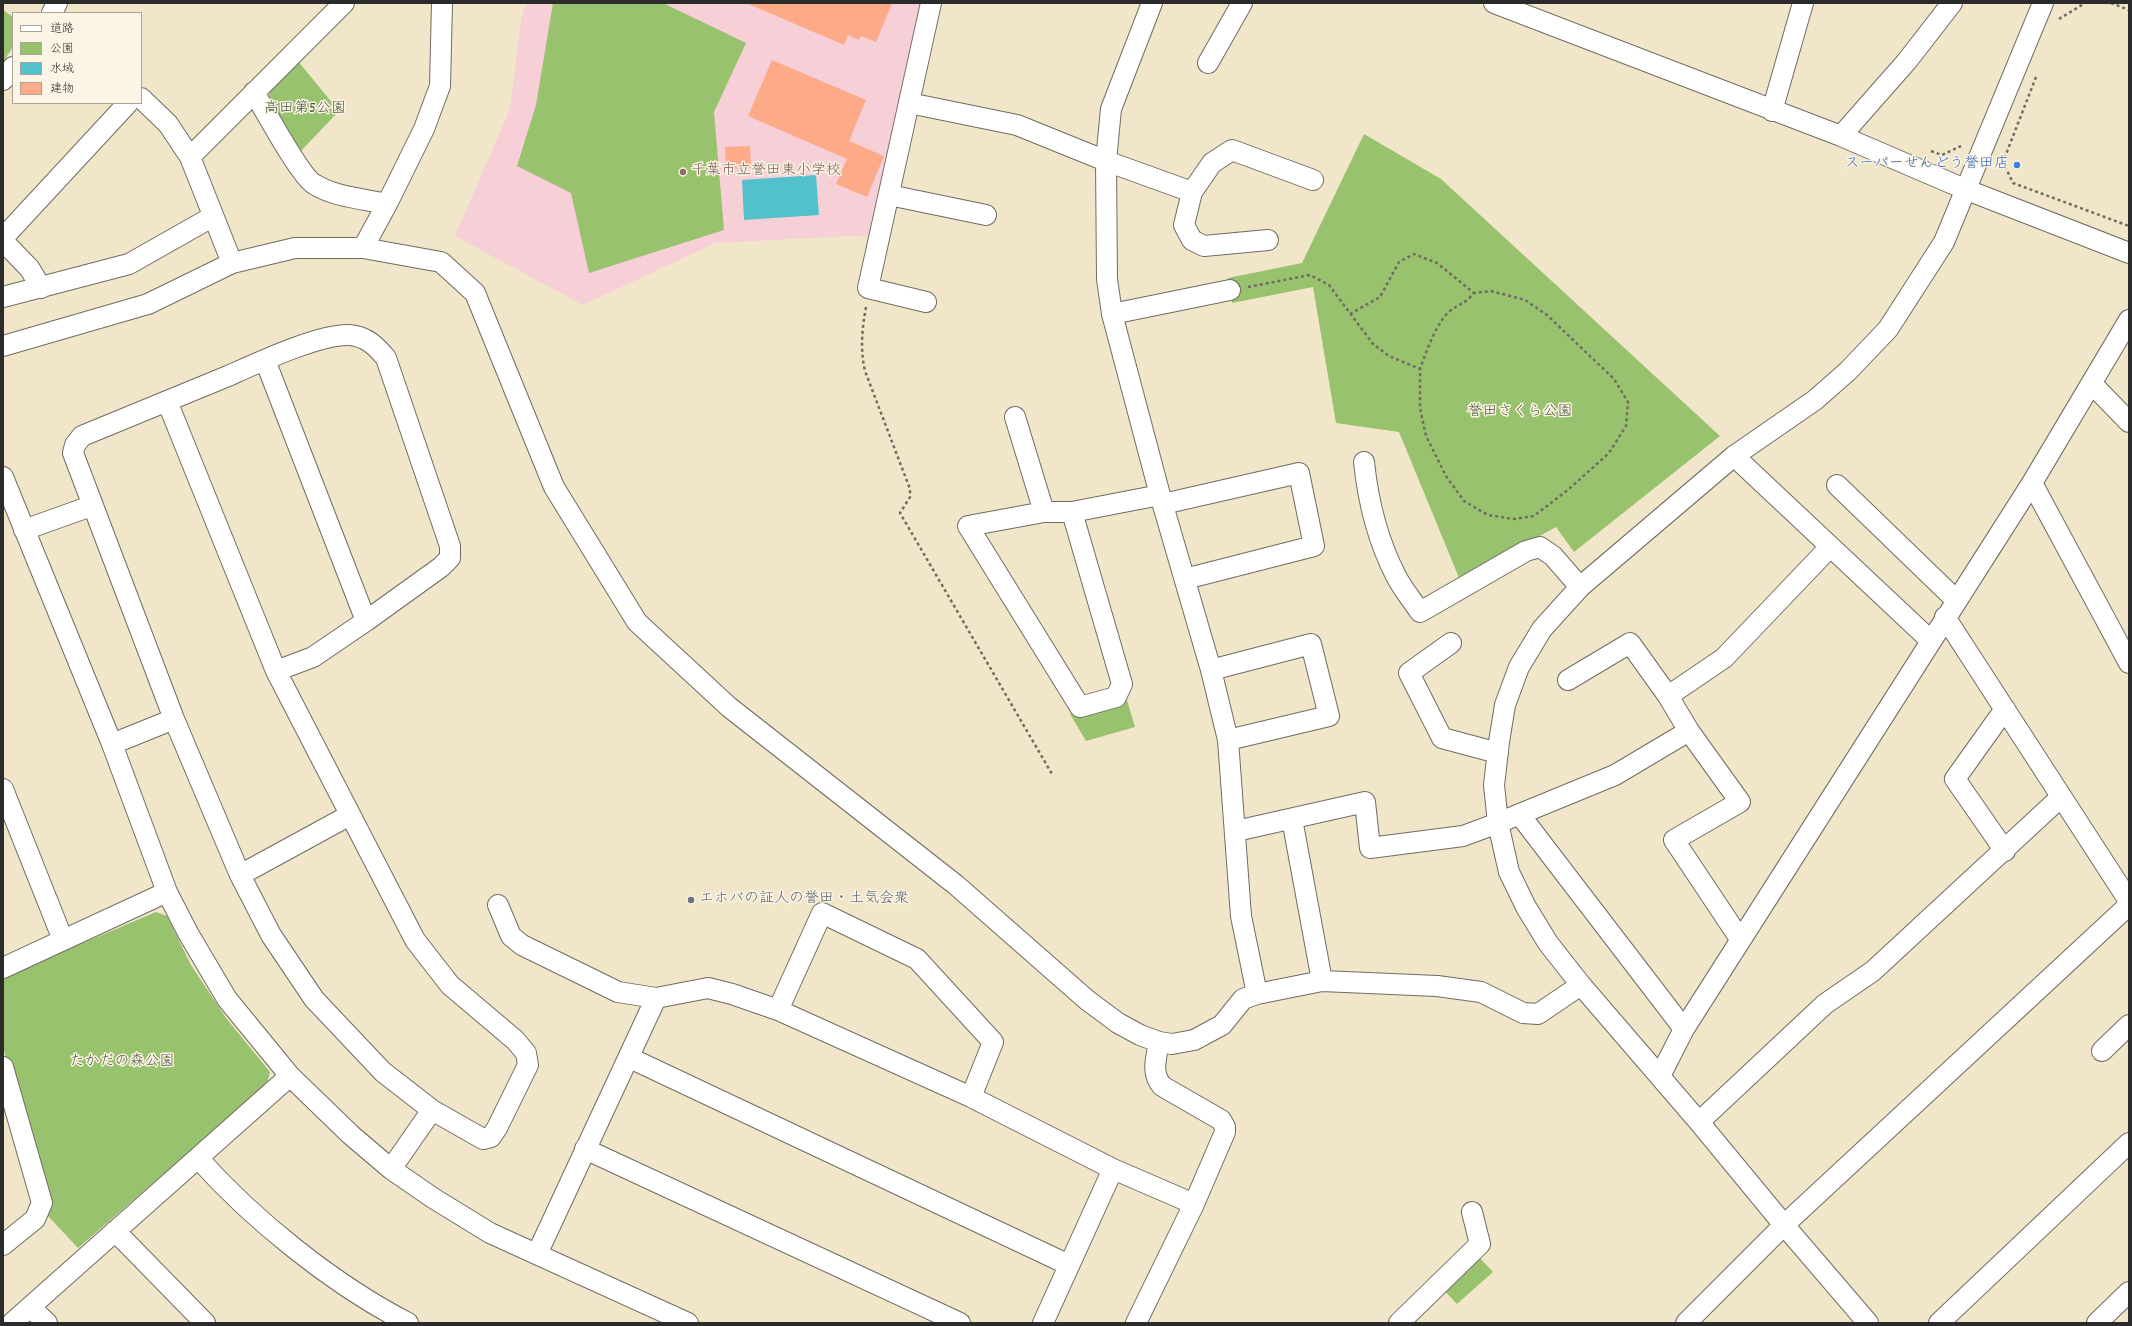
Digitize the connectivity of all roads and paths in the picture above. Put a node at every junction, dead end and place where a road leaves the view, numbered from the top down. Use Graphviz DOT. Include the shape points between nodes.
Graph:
graph roads {
  1 [pos="58,3"];
  2 [pos="344,3"];
  3 [pos="442,3"];
  4 [pos="931,3"];
  5 [pos="1152,3"];
  6 [pos="1242,3"];
  7 [pos="1494,3"];
  8 [pos="1802,3"];
  9 [pos="1952,3"];
  10 [pos="2043,3"];
  11 [pos="2085,3"];
  12 [pos="2111,3"];
  13 [pos="2129,10"];
  14 [pos="53,12"];
  15 [pos="2056,26"];
  16 [pos="1208,63"];
  17 [pos="12,68"];
  18 [pos="2036,76"];
  19 [pos="3,80"];
  20 [pos="254,92"];
  21 [pos="142,99"];
  22 [pos="909,103"];
  23 [pos="127,104"];
  24 [pos="1772,111"];
  25 [pos="1841,136"];
  26 [pos="1964,139"];
  27 [pos="1928,150"];
  28 [pos="190,157"];
  29 [pos="1106,162"];
  30 [pos="1313,180"];
  31 [pos="1966,190"];
  32 [pos="1192,192"];
  33 [pos="889,195"];
  34 [pos="387,204"];
  35 [pos="986,215"];
  36 [pos="212,217"];
  37 [pos="2129,226"];
  38 [pos="3,238"];
  39 [pos="1268,240"];
  40 [pos="3,241"];
  41 [pos="363,248"];
  42 [pos="2129,253"];
  43 [pos="232,263"];
  44 [pos="41,288"];
  45 [pos="868,288"];
  46 [pos="1230,290"];
  47 [pos="1474,293"];
  48 [pos="3,297"];
  49 [pos="926,302"];
  50 [pos="1112,314"];
  51 [pos="1350,314"];
  52 [pos="2129,320"];
  53 [pos="3,346"];
  54 [pos="265,360"];
  55 [pos="1420,369"];
  56 [pos="2092,384"];
  57 [pos="167,401"];
  58 [pos="1015,417"];
  59 [pos="2129,422"];
  60 [pos="1734,456"];
  61 [pos="1364,462"];
  62 [pos="3,477"];
  63 [pos="2032,483"];
  64 [pos="1837,485"];
  65 [pos="1161,499"];
  66 [pos="92,506"];
  67 [pos="1044,512"];
  68 [pos="1072,512"];
  69 [pos="24,530"];
  70 [pos="1830,547"];
  71 [pos="1185,579"];
  72 [pos="1580,587"];
  73 [pos="1956,600"];
  74 [pos="1945,616"];
  75 [pos="366,621"];
  76 [pos="1930,640"];
  77 [pos="1451,643"];
  78 [pos="2129,663"];
  79 [pos="1211,670"];
  80 [pos="276,672"];
  81 [pos="1568,680"];
  82 [pos="1668,696"];
  83 [pos="2005,709"];
  84 [pos="174,719"];
  85 [pos="1689,731"];
  86 [pos="1228,740"];
  87 [pos="112,744"];
  88 [pos="1498,753"];
  89 [pos="1052,774"];
  90 [pos="3,789"];
  91 [pos="2061,797"];
  92 [pos="350,815"];
  93 [pos="1520,815"];
  94 [pos="1292,820"];
  95 [pos="1498,823"];
  96 [pos="1236,832"];
  97 [pos="2005,851"];
  98 [pos="240,875"];
  99 [pos="167,892"];
  100 [pos="2129,901"];
  101 [pos="498,905"];
  102 [pos="2129,905"];
  103 [pos="1740,939"];
  104 [pos="63,940"];
  105 [pos="3,968"];
  106 [pos="1322,981"];
  107 [pos="1581,985"];
  108 [pos="1257,994"];
  109 [pos="656,998"];
  110 [pos="778,1010"];
  111 [pos="2129,1025"];
  112 [pos="1684,1029"];
  113 [pos="1158,1042"];
  114 [pos="2102,1051"];
  115 [pos="630,1058"];
  116 [pos="3,1067"];
  117 [pos="290,1076"];
  118 [pos="1660,1076"];
  119 [pos="971,1097"];
  120 [pos="432,1110"];
  121 [pos="1699,1122"];
  122 [pos="2129,1143"];
  123 [pos="584,1149"];
  124 [pos="198,1158"];
  125 [pos="391,1169"];
  126 [pos="1113,1169"];
  127 [pos="1194,1204"];
  128 [pos="1472,1212"];
  129 [pos="1784,1225"];
  130 [pos="115,1231"];
  131 [pos="3,1245"];
  132 [pos="537,1254"];
  133 [pos="1069,1264"];
  134 [pos="2129,1292"];
  135 [pos="30,1307"];
  136 [pos="12,1323"];
  137 [pos="47,1323"];
  138 [pos="205,1323"];
  139 [pos="408,1323"];
  140 [pos="688,1323"];
  141 [pos="960,1323"];
  142 [pos="1043,1323"];
  143 [pos="1136,1323"];
  144 [pos="1399,1323"];
  145 [pos="1686,1323"];
  146 [pos="1868,1323"];
  147 [pos="1939,1323"];
  148 [pos="2097,1323"];
  1 -- 14 [label="street"];
  2 -- 20 [label="street"];
  3 -- 34 [label="street" via="440,86 424,129"];
  4 -- 22 [label="street"];
  5 -- 29 [label="street" via="1111,109"];
  6 -- 16 [label="street"];
  7 -- 24 [label="street"];
  8 -- 24 [label="street"];
  9 -- 25 [label="street" via="1907,61"];
  10 -- 31 [label="street"];
  11 -- 15 [label="path" via="2058,19"];
  12 -- 13 [label="path"];
  17 -- 19 [label="street"];
  18 -- 37 [label="path" via="2003,162 2013,183"];
  20 -- 28 [label="street"];
  20 -- 34 [label="street" via="312,184"];
  21 -- 28 [label="street" via="168,124"];
  22 -- 29 [label="street" via="1017,125"];
  22 -- 33 [label="street"];
  23 -- 38 [label="street"];
  24 -- 25 [label="street"];
  25 -- 31 [label="street"];
  26 -- 27 [label="path" via="1961,146 1942,155"];
  28 -- 36 [label="street"];
  29 -- 32 [label="street"];
  29 -- 50 [label="street" via="1107,279"];
  30 -- 32 [label="street" via="1232,150 1212,163"];
  31 -- 42 [label="street"];
  31 -- 60 [label="street" via="1944,242 1888,329 1848,371 1815,400"];
  32 -- 39 [label="street" via="1184,225 1192,240 1204,246"];
  33 -- 35 [label="street"];
  33 -- 45 [label="street"];
  34 -- 41 [label="street"];
  36 -- 43 [label="street"];
  36 -- 44 [label="street" via="129,264"];
  40 -- 44 [label="street" via="30,269"];
  41 -- 43 [label="street" via="295,248"];
  41 -- 113 [label="street" via="440,262 474,293 554,487 637,622 729,706 956,885 1087,1000 1118,1022"];
  43 -- 53 [label="street" via="148,304"];
  44 -- 48 [label="street"];
  45 -- 49 [label="street"];
  45 -- 89 [label="path" via="861,354 865,372 910,489 910,496 900,513"];
  46 -- 50 [label="street"];
  46 -- 51 [label="path" via="1310,275 1329,285"];
  47 -- 51 [label="path" via="1438,263 1414,254 1399,262 1380,296"];
  47 -- 55 [label="path" via="1466,303 1449,312 1432,337"];
  47 -- 55 [label="path" via="1491,291 1525,300 1548,314 1614,379 1628,402 1626,426 1609,453 1534,516 1514,519 1488,515 1464,501 1446,476 1426,436 1420,408"];
  50 -- 65 [label="street"];
  51 -- 55 [label="path" via="1373,344 1389,356"];
  52 -- 56 [label="street"];
  54 -- 57 [label="street"];
  54 -- 75 [label="street"];
  54 -- 75 [label="street" via="328,337 349,336 366,339 386,358 450,546 450,558"];
  56 -- 59 [label="street"];
  56 -- 63 [label="street"];
  57 -- 66 [label="street" via="82,436 75,445 73,453"];
  57 -- 80 [label="street"];
  58 -- 67 [label="street"];
  60 -- 70 [label="street"];
  60 -- 72 [label="street"];
  61 -- 72 [label="street" via="1367,491 1382,541 1396,576 1420,612 1526,551 1540,547 1554,556"];
  62 -- 69 [label="street"];
  63 -- 73 [label="street"];
  63 -- 78 [label="street"];
  64 -- 73 [label="street"];
  65 -- 68 [label="street"];
  65 -- 71 [label="street"];
  65 -- 71 [label="street" via="1299,473 1314,546"];
  66 -- 69 [label="street"];
  66 -- 84 [label="street"];
  67 -- 68 [label="street"];
  67 -- 68 [label="street" via="968,526 1080,707 1116,697 1122,684"];
  69 -- 87 [label="street"];
  70 -- 76 [label="street"];
  70 -- 82 [label="street" via="1724,658"];
  71 -- 79 [label="street"];
  72 -- 88 [label="street" via="1542,629 1519,667 1505,705"];
  73 -- 74 [label="street"];
  74 -- 76 [label="street"];
  74 -- 83 [label="street"];
  75 -- 80 [label="street" via="313,657"];
  76 -- 103 [label="street"];
  77 -- 88 [label="street" via="1409,673 1442,738"];
  79 -- 86 [label="street"];
  79 -- 86 [label="street" via="1311,644 1329,716"];
  80 -- 92 [label="street"];
  81 -- 82 [label="street" via="1630,643"];
  82 -- 85 [label="street"];
  83 -- 91 [label="street"];
  83 -- 97 [label="street" via="1955,779"];
  84 -- 87 [label="street"];
  84 -- 98 [label="street"];
  85 -- 93 [label="street" via="1615,775"];
  85 -- 103 [label="street" via="1740,802 1674,840"];
  86 -- 96 [label="street"];
  87 -- 99 [label="street"];
  88 -- 95 [label="street" via="1494,785"];
  90 -- 104 [label="street"];
  91 -- 97 [label="street"];
  91 -- 100 [label="street"];
  92 -- 98 [label="street"];
  92 -- 120 [label="street" via="415,940 450,985 515,1040 526,1053 528,1065 491,1137 483,1139"];
  93 -- 95 [label="street"];
  93 -- 112 [label="street"];
  94 -- 95 [label="street" via="1365,802 1370,848 1463,836"];
  94 -- 96 [label="street"];
  94 -- 106 [label="street"];
  95 -- 107 [label="street" via="1509,872 1526,907 1548,943"];
  96 -- 108 [label="street" via="1240,916"];
  97 -- 121 [label="street" via="1872,971 1825,1004"];
  98 -- 120 [label="street" via="271,935 314,999 383,1072"];
  99 -- 104 [label="street"];
  99 -- 117 [label="street" via="188,934 227,999"];
  101 -- 109 [label="street" via="511,936 522,946 618,992"];
  102 -- 129 [label="street"];
  103 -- 112 [label="street"];
  104 -- 105 [label="street"];
  106 -- 107 [label="street" via="1444,987 1480,992 1523,1013 1538,1014"];
  106 -- 108 [label="street"];
  107 -- 118 [label="street"];
  108 -- 113 [label="street" via="1243,999 1222,1025 1194,1040 1172,1044"];
  109 -- 110 [label="street" via="708,988"];
  109 -- 115 [label="street"];
  110 -- 119 [label="street"];
  110 -- 119 [label="street" via="822,913 917,959 993,1042"];
  111 -- 114 [label="street"];
  112 -- 118 [label="street"];
  113 -- 127 [label="street" via="1154,1071 1157,1080 1162,1086 1221,1120 1225,1127 1226,1132"];
  115 -- 123 [label="street"];
  115 -- 133 [label="street"];
  116 -- 131 [label="street" via="42,1203 35,1219"];
  117 -- 124 [label="street"];
  117 -- 125 [label="street" via="351,1135"];
  118 -- 121 [label="street"];
  119 -- 126 [label="street"];
  120 -- 125 [label="street"];
  121 -- 129 [label="street"];
  122 -- 147 [label="street"];
  123 -- 132 [label="street"];
  123 -- 141 [label="street"];
  124 -- 130 [label="street"];
  124 -- 139 [label="street" via="274,1232 360,1295"];
  125 -- 132 [label="street" via="490,1232"];
  126 -- 127 [label="street"];
  126 -- 133 [label="street"];
  127 -- 143 [label="street"];
  128 -- 144 [label="street" via="1480,1244"];
  129 -- 145 [label="street"];
  129 -- 146 [label="street"];
  130 -- 135 [label="street"];
  130 -- 138 [label="street"];
  132 -- 140 [label="street"];
  133 -- 142 [label="street"];
  134 -- 148 [label="street"];
  135 -- 136 [label="street"];
  135 -- 137 [label="street"];
}
